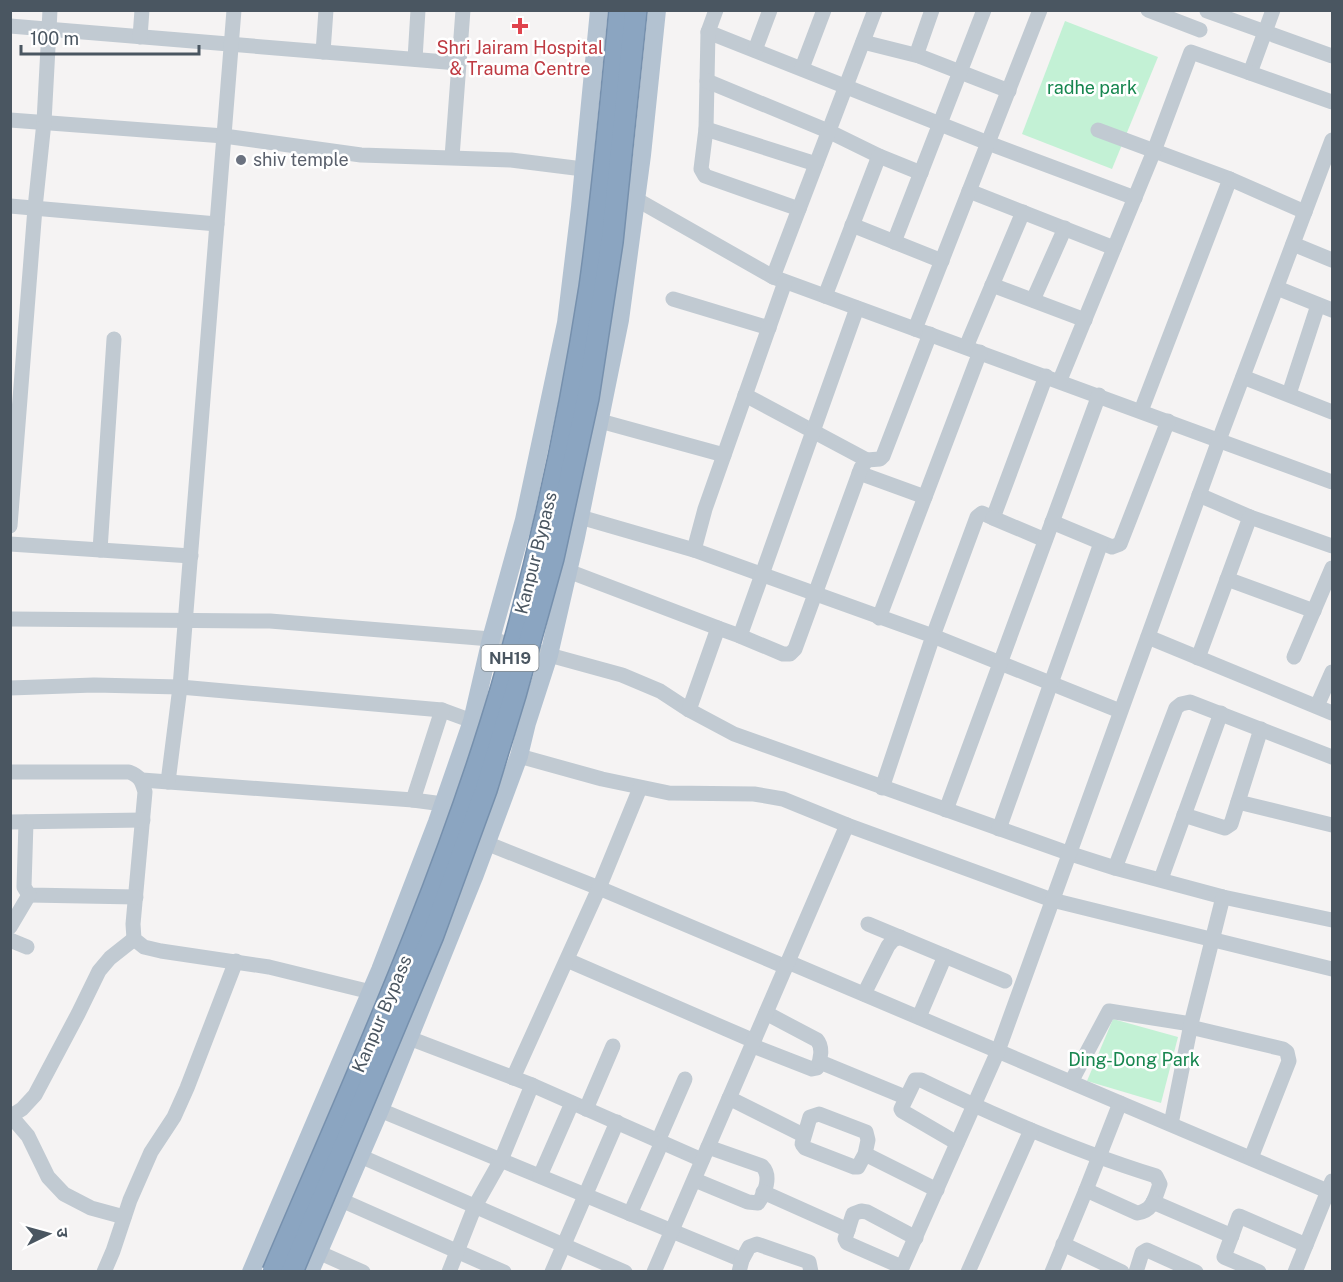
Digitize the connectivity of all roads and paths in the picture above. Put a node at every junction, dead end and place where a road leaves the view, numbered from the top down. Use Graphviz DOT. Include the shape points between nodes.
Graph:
graph roads {
  1 [pos="50,10"];
  2 [pos="142,10"];
  3 [pos="234,10"];
  4 [pos="326,10"];
  5 [pos="418,10"];
  6 [pos="463,10"];
  7 [pos="599,10"];
  8 [pos="621,10"];
  9 [pos="636,10"];
  10 [pos="657,10"];
  11 [pos="716,10"];
  12 [pos="770,10"];
  13 [pos="824,10"];
  14 [pos="875,10"];
  15 [pos="932,10"];
  16 [pos="984,10"];
  17 [pos="1040,10"];
  18 [pos="1148,10"];
  19 [pos="1273,10"];
  20 [pos="1207,11"];
  21 [pos="10,26"];
  22 [pos="49,29"];
  23 [pos="1200,30"];
  24 [pos="708,32"];
  25 [pos="1265,32"];
  26 [pos="140,37"];
  27 [pos="863,42"];
  28 [pos="232,44"];
  29 [pos="755,50"];
  30 [pos="323,52"];
  31 [pos="1191,52"];
  32 [pos="919,56"];
  33 [pos="1332,56"];
  34 [pos="415,60"];
  35 [pos="458,63"];
  36 [pos="802,68"];
  37 [pos="961,72"];
  38 [pos="1250,73"];
  39 [pos="707,81"];
  40 [pos="846,86"];
  41 [pos="1009,91"];
  42 [pos="1332,102"];
  43 [pos="10,120"];
  44 [pos="44,122"];
  45 [pos="941,124"];
  46 [pos="706,129"];
  47 [pos="1098,130"];
  48 [pos="828,131"];
  49 [pos="224,136"];
  50 [pos="1332,140"];
  51 [pos="988,143"];
  52 [pos="1154,151"];
  53 [pos="879,156"];
  54 [pos="452,157"];
  55 [pos="816,164"];
  56 [pos="584,169"];
  57 [pos="921,173"];
  58 [pos="1230,179"];
  59 [pos="969,191"];
  60 [pos="635,198"];
  61 [pos="1135,198"];
  62 [pos="10,206"];
  63 [pos="35,208"];
  64 [pos="799,209"];
  65 [pos="1023,212"];
  66 [pos="1305,212"];
  67 [pos="218,224"];
  68 [pos="852,225"];
  69 [pos="1065,228"];
  70 [pos="894,242"];
  71 [pos="1293,244"];
  72 [pos="1114,248"];
  73 [pos="1332,260"];
  74 [pos="942,261"];
  75 [pos="779,279"];
  76 [pos="992,285"];
  77 [pos="1277,288"];
  78 [pos="825,296"];
  79 [pos="673,299"];
  80 [pos="1033,300"];
  81 [pos="857,308"];
  82 [pos="1325,308"];
  83 [pos="1085,320"];
  84 [pos="769,328"];
  85 [pos="923,332"];
  86 [pos="114,339"];
  87 [pos="973,350"];
  88 [pos="1243,377"];
  89 [pos="1053,378"];
  90 [pos="1289,394"];
  91 [pos="745,395"];
  92 [pos="1099,395"];
  93 [pos="1141,411"];
  94 [pos="1332,412"];
  95 [pos="600,421"];
  96 [pos="1168,421"];
  97 [pos="813,430"];
  98 [pos="1219,440"];
  99 [pos="724,455"];
  100 [pos="863,466"];
  101 [pos="1332,482"];
  102 [pos="1200,495"];
  103 [pos="925,497"];
  104 [pos="580,517"];
  105 [pos="1250,517"];
  106 [pos="993,518"];
  107 [pos="1052,522"];
  108 [pos="10,526"];
  109 [pos="1045,540"];
  110 [pos="1101,543"];
  111 [pos="10,544"];
  112 [pos="1332,546"];
  113 [pos="100,550"];
  114 [pos="694,550"];
  115 [pos="191,556"];
  116 [pos="1332,568"];
  117 [pos="568,571"];
  118 [pos="760,575"];
  119 [pos="1227,579"];
  120 [pos="814,594"];
  121 [pos="1314,611"];
  122 [pos="879,618"];
  123 [pos="10,619"];
  124 [pos="186,621"];
  125 [pos="718,628"];
  126 [pos="740,636"];
  127 [pos="933,636"];
  128 [pos="1148,637"];
  129 [pos="491,639"];
  130 [pos="549,655"];
  131 [pos="1294,657"];
  132 [pos="1198,658"];
  133 [pos="1000,664"];
  134 [pos="1332,672"];
  135 [pos="1050,684"];
  136 [pos="180,687"];
  137 [pos="10,688"];
  138 [pos="1317,706"];
  139 [pos="442,710"];
  140 [pos="690,710"];
  141 [pos="1120,711"];
  142 [pos="1221,713"];
  143 [pos="1332,713"];
  144 [pos="472,722"];
  145 [pos="1261,729"];
  146 [pos="519,756"];
  147 [pos="1332,757"];
  148 [pos="10,772"];
  149 [pos="142,780"];
  150 [pos="168,782"];
  151 [pos="640,788"];
  152 [pos="882,788"];
  153 [pos="413,800"];
  154 [pos="1238,802"];
  155 [pos="443,804"];
  156 [pos="946,810"];
  157 [pos="1184,815"];
  158 [pos="142,820"];
  159 [pos="18,822"];
  160 [pos="848,825"];
  161 [pos="1332,825"];
  162 [pos="999,829"];
  163 [pos="486,843"];
  164 [pos="1068,853"];
  165 [pos="1115,868"];
  166 [pos="1161,879"];
  167 [pos="599,888"];
  168 [pos="28,895"];
  169 [pos="136,897"];
  170 [pos="1223,897"];
  171 [pos="1052,900"];
  172 [pos="1332,920"];
  173 [pos="868,924"];
  174 [pos="10,927"];
  175 [pos="900,937"];
  176 [pos="134,939"];
  177 [pos="1212,939"];
  178 [pos="10,940"];
  179 [pos="27,947"];
  180 [pos="945,956"];
  181 [pos="567,960"];
  182 [pos="236,962"];
  183 [pos="787,964"];
  184 [pos="1332,969"];
  185 [pos="1005,981"];
  186 [pos="371,993"];
  187 [pos="864,994"];
  188 [pos="766,1013"];
  189 [pos="919,1017"];
  190 [pos="1191,1025"];
  191 [pos="409,1038"];
  192 [pos="754,1043"];
  193 [pos="613,1046"];
  194 [pos="998,1051"];
  195 [pos="820,1062"];
  196 [pos="513,1078"];
  197 [pos="685,1079"];
  198 [pos="1071,1082"];
  199 [pos="531,1085"];
  200 [pos="905,1097"];
  201 [pos="729,1098"];
  202 [pos="1120,1103"];
  203 [pos="974,1105"];
  204 [pos="579,1106"];
  205 [pos="380,1110"];
  206 [pos="11,1115"];
  207 [pos="616,1122"];
  208 [pos="1171,1124"];
  209 [pos="1031,1130"];
  210 [pos="803,1135"];
  211 [pos="660,1142"];
  212 [pos="957,1143"];
  213 [pos="705,1153"];
  214 [pos="865,1154"];
  215 [pos="360,1156"];
  216 [pos="1098,1158"];
  217 [pos="1251,1158"];
  218 [pos="501,1160"];
  219 [pos="540,1176"];
  220 [pos="695,1180"];
  221 [pos="1331,1188"];
  222 [pos="937,1190"];
  223 [pos="1086,1190"];
  224 [pos="764,1192"];
  225 [pos="585,1195"];
  226 [pos="341,1200"];
  227 [pos="1153,1202"];
  228 [pos="476,1206"];
  229 [pos="630,1214"];
  230 [pos="124,1217"];
  231 [pos="848,1230"];
  232 [pos="672,1231"];
  233 [pos="1232,1236"];
  234 [pos="916,1238"];
  235 [pos="1063,1244"];
  236 [pos="1306,1245"];
  237 [pos="565,1246"];
  238 [pos="318,1252"];
  239 [pos="457,1252"];
  240 [pos="741,1266"];
  241 [pos="901,1270"];
  242 [pos="104,1272"];
  243 [pos="251,1272"];
  244 [pos="273,1272"];
  245 [pos="292,1272"];
  246 [pos="310,1272"];
  247 [pos="363,1272"];
  248 [pos="449,1272"];
  249 [pos="504,1272"];
  250 [pos="552,1272"];
  251 [pos="625,1272"];
  252 [pos="654,1272"];
  253 [pos="811,1272"];
  254 [pos="968,1272"];
  255 [pos="1052,1272"];
  256 [pos="1122,1272"];
  257 [pos="1136,1272"];
  258 [pos="1197,1272"];
  259 [pos="1259,1272"];
  260 [pos="1295,1272"];
  1 -- 22 [label="street"];
  2 -- 26 [label="street"];
  3 -- 28 [label="street"];
  4 -- 30 [label="street"];
  5 -- 34 [label="street"];
  6 -- 35 [label="street"];
  7 -- 56 [label="main road"];
  8 -- 244 [label="highway, Kanpur Bypass / NH19, bridge" via="590,286 561,448 526,601 494,712 437,879"];
  9 -- 245 [label="highway, Kanpur Bypass / NH19, bridge" via="612,242 588,398 553,558 516,695 449,890"];
  10 -- 60 [label="main road"];
  11 -- 24 [label="street"];
  12 -- 29 [label="street"];
  13 -- 36 [label="street"];
  14 -- 27 [label="street"];
  15 -- 32 [label="street"];
  16 -- 37 [label="street"];
  17 -- 41 [label="street"];
  18 -- 23 [label="street"];
  19 -- 25 [label="street"];
  20 -- 23 [label="street"];
  20 -- 25 [label="street"];
  21 -- 22 [label="street"];
  22 -- 26 [label="street"];
  22 -- 44 [label="street"];
  23 -- 31 [label="street"];
  24 -- 29 [label="street"];
  24 -- 39 [label="street"];
  25 -- 33 [label="street"];
  25 -- 38 [label="street"];
  26 -- 28 [label="street"];
  27 -- 32 [label="street"];
  27 -- 40 [label="street"];
  28 -- 30 [label="street"];
  28 -- 49 [label="street"];
  29 -- 36 [label="street"];
  30 -- 34 [label="street"];
  31 -- 38 [label="street"];
  31 -- 52 [label="street"];
  32 -- 37 [label="street"];
  34 -- 35 [label="street"];
  35 -- 54 [label="street"];
  36 -- 40 [label="street"];
  37 -- 41 [label="street"];
  37 -- 45 [label="street"];
  38 -- 42 [label="street"];
  39 -- 46 [label="street"];
  39 -- 48 [label="street"];
  40 -- 45 [label="street"];
  40 -- 48 [label="street"];
  41 -- 51 [label="street"];
  43 -- 44 [label="street"];
  44 -- 49 [label="street"];
  44 -- 63 [label="street"];
  45 -- 51 [label="street"];
  45 -- 57 [label="street"];
  46 -- 55 [label="street"];
  46 -- 64 [label="street" via="701,169 705,176"];
  47 -- 52 [label="street"];
  48 -- 53 [label="street"];
  48 -- 55 [label="street"];
  49 -- 54 [label="street" via="361,155"];
  49 -- 67 [label="street"];
  50 -- 66 [label="street"];
  51 -- 59 [label="street"];
  51 -- 61 [label="street"];
  52 -- 58 [label="street"];
  52 -- 61 [label="street"];
  53 -- 57 [label="street"];
  53 -- 68 [label="street"];
  54 -- 56 [label="street"];
  55 -- 64 [label="street"];
  56 -- 60 [label="street"];
  56 -- 129 [label="main road" via="566,323 524,520"];
  57 -- 70 [label="street"];
  58 -- 66 [label="street"];
  58 -- 93 [label="street"];
  59 -- 65 [label="street"];
  59 -- 74 [label="street"];
  60 -- 75 [label="street"];
  60 -- 95 [label="main road" via="620,321"];
  61 -- 72 [label="street"];
  62 -- 63 [label="street"];
  63 -- 67 [label="street"];
  63 -- 108 [label="street"];
  64 -- 75 [label="street"];
  65 -- 69 [label="street"];
  65 -- 76 [label="street"];
  66 -- 71 [label="street"];
  67 -- 115 [label="street"];
  68 -- 70 [label="street"];
  68 -- 78 [label="street"];
  69 -- 72 [label="street"];
  69 -- 80 [label="street"];
  70 -- 74 [label="street"];
  71 -- 73 [label="street"];
  71 -- 77 [label="street"];
  72 -- 83 [label="street"];
  74 -- 85 [label="street"];
  75 -- 78 [label="street"];
  75 -- 84 [label="street"];
  76 -- 80 [label="street"];
  76 -- 87 [label="street"];
  77 -- 82 [label="street"];
  77 -- 88 [label="street"];
  78 -- 81 [label="street"];
  79 -- 84 [label="street"];
  80 -- 83 [label="street"];
  81 -- 85 [label="street"];
  81 -- 97 [label="street"];
  82 -- 90 [label="street"];
  83 -- 89 [label="street"];
  84 -- 91 [label="street"];
  85 -- 87 [label="street"];
  85 -- 100 [label="street" via="883,456"];
  86 -- 113 [label="street"];
  87 -- 89 [label="street"];
  87 -- 103 [label="street"];
  88 -- 90 [label="street"];
  88 -- 98 [label="street"];
  89 -- 92 [label="street"];
  89 -- 106 [label="street"];
  90 -- 94 [label="street"];
  91 -- 97 [label="street"];
  91 -- 99 [label="street"];
  92 -- 93 [label="street"];
  92 -- 107 [label="street"];
  93 -- 96 [label="street"];
  95 -- 99 [label="street"];
  95 -- 104 [label="main road"];
  96 -- 98 [label="street"];
  96 -- 110 [label="street" via="1120,544 1112,547"];
  97 -- 100 [label="street"];
  97 -- 118 [label="street"];
  98 -- 101 [label="street"];
  98 -- 102 [label="street"];
  99 -- 114 [label="street"];
  100 -- 103 [label="street"];
  100 -- 120 [label="street"];
  102 -- 105 [label="street"];
  102 -- 128 [label="street"];
  103 -- 122 [label="street"];
  104 -- 114 [label="street"];
  104 -- 117 [label="main road"];
  105 -- 112 [label="street"];
  105 -- 119 [label="street"];
  106 -- 109 [label="street"];
  106 -- 127 [label="street" via="982,513 978,517"];
  107 -- 109 [label="street"];
  107 -- 110 [label="street"];
  109 -- 133 [label="street"];
  110 -- 135 [label="street"];
  111 -- 113 [label="street"];
  113 -- 115 [label="street"];
  114 -- 118 [label="street"];
  115 -- 124 [label="street"];
  116 -- 121 [label="street"];
  117 -- 125 [label="street"];
  117 -- 130 [label="main road"];
  118 -- 120 [label="street"];
  118 -- 126 [label="street"];
  119 -- 121 [label="street"];
  119 -- 132 [label="street"];
  120 -- 122 [label="street"];
  120 -- 126 [label="street" via="790,654"];
  121 -- 131 [label="street"];
  122 -- 127 [label="street"];
  123 -- 124 [label="street"];
  124 -- 129 [label="street" via="270,621"];
  124 -- 136 [label="street"];
  125 -- 126 [label="street"];
  125 -- 140 [label="street"];
  127 -- 133 [label="street"];
  127 -- 152 [label="street"];
  128 -- 132 [label="street"];
  128 -- 141 [label="street"];
  129 -- 130 [label="street"];
  129 -- 144 [label="main road"];
  130 -- 140 [label="street" via="622,675 660,691"];
  130 -- 146 [label="main road"];
  132 -- 138 [label="street"];
  133 -- 135 [label="street"];
  133 -- 156 [label="street"];
  134 -- 138 [label="street"];
  135 -- 141 [label="street"];
  135 -- 162 [label="street"];
  136 -- 137 [label="street" via="94,684"];
  136 -- 139 [label="street"];
  136 -- 150 [label="street"];
  138 -- 143 [label="street"];
  139 -- 144 [label="street"];
  139 -- 153 [label="street"];
  140 -- 152 [label="street" via="734,734"];
  141 -- 164 [label="street"];
  142 -- 145 [label="street"];
  142 -- 157 [label="street"];
  142 -- 165 [label="street" via="1190,702 1176,708"];
  144 -- 155 [label="main road"];
  145 -- 147 [label="street"];
  145 -- 154 [label="street"];
  146 -- 151 [label="street"];
  146 -- 163 [label="main road"];
  148 -- 149 [label="street" via="129,772"];
  149 -- 150 [label="street"];
  149 -- 158 [label="street"];
  150 -- 153 [label="street"];
  151 -- 160 [label="street" via="669,793 773,797"];
  151 -- 167 [label="street"];
  152 -- 156 [label="street"];
  153 -- 155 [label="street"];
  154 -- 157 [label="street" via="1234,821 1225,828"];
  154 -- 161 [label="street"];
  155 -- 186 [label="main road"];
  156 -- 162 [label="street"];
  157 -- 166 [label="street"];
  158 -- 159 [label="street"];
  158 -- 169 [label="street"];
  159 -- 168 [label="street"];
  160 -- 171 [label="street"];
  160 -- 183 [label="street"];
  162 -- 164 [label="street"];
  163 -- 167 [label="street"];
  163 -- 191 [label="main road"];
  164 -- 165 [label="street"];
  164 -- 171 [label="street"];
  165 -- 166 [label="street"];
  166 -- 170 [label="street"];
  167 -- 181 [label="street"];
  167 -- 183 [label="street"];
  168 -- 169 [label="street"];
  168 -- 174 [label="street"];
  169 -- 176 [label="street"];
  170 -- 172 [label="street"];
  170 -- 177 [label="street"];
  171 -- 177 [label="street"];
  171 -- 194 [label="street"];
  173 -- 175 [label="street"];
  175 -- 180 [label="street"];
  175 -- 187 [label="street" via="888,946"];
  176 -- 182 [label="street" via="144,947 161,951"];
  176 -- 206 [label="street" via="99,971 35,1095"];
  177 -- 184 [label="street"];
  177 -- 190 [label="street"];
  178 -- 179 [label="street"];
  180 -- 185 [label="street"];
  180 -- 189 [label="street"];
  181 -- 192 [label="street"];
  181 -- 196 [label="street"];
  182 -- 186 [label="street"];
  182 -- 230 [label="street" via="188,1088 151,1152"];
  183 -- 187 [label="street"];
  183 -- 188 [label="street"];
  186 -- 243 [label="main road"];
  187 -- 189 [label="street"];
  188 -- 192 [label="street"];
  188 -- 195 [label="street" via="817,1040"];
  189 -- 194 [label="street"];
  190 -- 198 [label="street" via="1109,1011"];
  190 -- 208 [label="street"];
  190 -- 217 [label="street" via="1291,1053"];
  191 -- 196 [label="street"];
  191 -- 205 [label="main road"];
  192 -- 195 [label="street" via="812,1069"];
  192 -- 201 [label="street"];
  193 -- 204 [label="street"];
  194 -- 198 [label="street"];
  194 -- 203 [label="street"];
  195 -- 200 [label="street"];
  196 -- 199 [label="street"];
  197 -- 211 [label="street"];
  198 -- 202 [label="street"];
  199 -- 204 [label="street"];
  199 -- 218 [label="street"];
  200 -- 203 [label="street" via="915,1080 921,1080"];
  200 -- 212 [label="street" via="902,1112"];
  201 -- 210 [label="street"];
  201 -- 213 [label="street"];
  202 -- 208 [label="street"];
  202 -- 216 [label="street"];
  203 -- 209 [label="street"];
  203 -- 212 [label="street"];
  204 -- 207 [label="street"];
  204 -- 219 [label="street"];
  205 -- 215 [label="main road"];
  205 -- 218 [label="street"];
  206 -- 230 [label="street" via="28,1136 48,1177 64,1194 91,1208"];
  207 -- 211 [label="street"];
  207 -- 225 [label="street"];
  208 -- 217 [label="street"];
  209 -- 216 [label="street"];
  209 -- 254 [label="street"];
  210 -- 214 [label="street" via="805,1148 850,1167 858,1167"];
  210 -- 214 [label="street" via="810,1117 819,1114 866,1132"];
  211 -- 213 [label="street"];
  211 -- 229 [label="street"];
  212 -- 222 [label="street"];
  213 -- 220 [label="street"];
  213 -- 224 [label="street" via="762,1166 768,1173"];
  214 -- 222 [label="street"];
  215 -- 226 [label="main road"];
  215 -- 228 [label="street"];
  216 -- 223 [label="street"];
  216 -- 227 [label="street" via="1156,1176 1160,1184"];
  217 -- 221 [label="street"];
  218 -- 219 [label="street"];
  218 -- 228 [label="street"];
  219 -- 225 [label="street"];
  220 -- 224 [label="street" via="754,1203"];
  220 -- 232 [label="street"];
  221 -- 236 [label="street"];
  222 -- 234 [label="street"];
  223 -- 227 [label="street" via="1137,1213 1150,1209"];
  223 -- 235 [label="street"];
  224 -- 231 [label="street"];
  225 -- 229 [label="street"];
  225 -- 237 [label="street"];
  226 -- 238 [label="main road"];
  226 -- 239 [label="street"];
  227 -- 233 [label="street"];
  228 -- 237 [label="street"];
  228 -- 239 [label="street"];
  229 -- 232 [label="street"];
  230 -- 242 [label="street"];
  231 -- 234 [label="street" via="853,1214 864,1211"];
  231 -- 241 [label="street" via="847,1242"];
  232 -- 240 [label="street"];
  232 -- 252 [label="street"];
  233 -- 236 [label="street" via="1239,1216"];
  233 -- 259 [label="street" via="1224,1257"];
  234 -- 241 [label="street"];
  235 -- 255 [label="street"];
  235 -- 256 [label="street"];
  236 -- 260 [label="street"];
  237 -- 250 [label="street"];
  237 -- 251 [label="street"];
  238 -- 246 [label="main road"];
  238 -- 247 [label="street"];
  239 -- 248 [label="street"];
  239 -- 249 [label="street"];
  240 -- 253 [label="street" via="749,1247 757,1244 809,1262"];
  257 -- 258 [label="street" via="1142,1253 1147,1250"];
}
